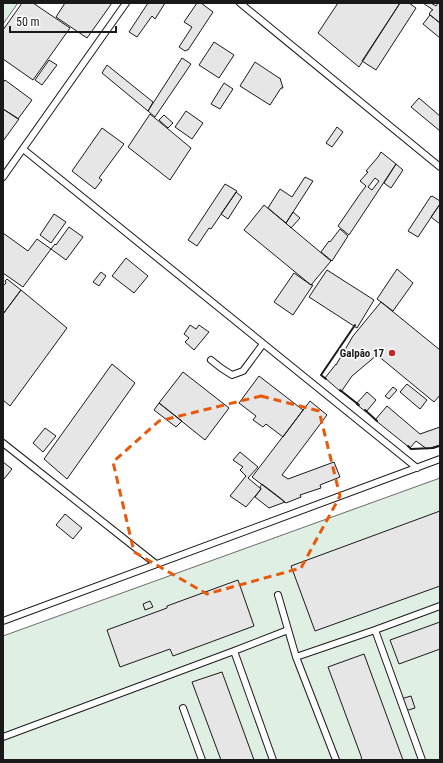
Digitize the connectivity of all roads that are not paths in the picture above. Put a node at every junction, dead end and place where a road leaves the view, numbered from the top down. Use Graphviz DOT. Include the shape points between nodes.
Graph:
graph roads {
  1 [pos="126,3"];
  2 [pos="240,3"];
  3 [pos="23,149"];
  4 [pos="440,167"];
  5 [pos="3,177"];
  6 [pos="263,344"];
  7 [pos="211,360"];
  8 [pos="3,443"];
  9 [pos="440,459"];
  10 [pos="417,468"];
  11 [pos="156,564"];
  12 [pos="278,594"];
  13 [pos="440,606"];
  14 [pos="3,621"];
  15 [pos="288,630"];
  16 [pos="375,630"];
  17 [pos="234,651"];
  18 [pos="296,657"];
  19 [pos="183,708"];
  20 [pos="3,737"];
  21 [pos="202,760"];
  22 [pos="273,760"];
  23 [pos="336,760"];
  24 [pos="422,760"];
  1 -- 3 [label="lane"];
  2 -- 4 [label="lane"];
  3 -- 5 [label="lane"];
  3 -- 6 [label="lane"];
  6 -- 7 [label="lane" via="243,371 232,375"];
  6 -- 10 [label="lane"];
  8 -- 11 [label="lane"];
  9 -- 10 [label="lane"];
  10 -- 11 [label="lane"];
  11 -- 14 [label="lane"];
  12 -- 15 [label="lane"];
  13 -- 16 [label="lane"];
  15 -- 17 [label="lane"];
  15 -- 18 [label="lane"];
  16 -- 18 [label="lane"];
  16 -- 24 [label="lane"];
  17 -- 20 [label="lane"];
  17 -- 22 [label="lane"];
  18 -- 23 [label="lane"];
  19 -- 21 [label="lane"];
}
